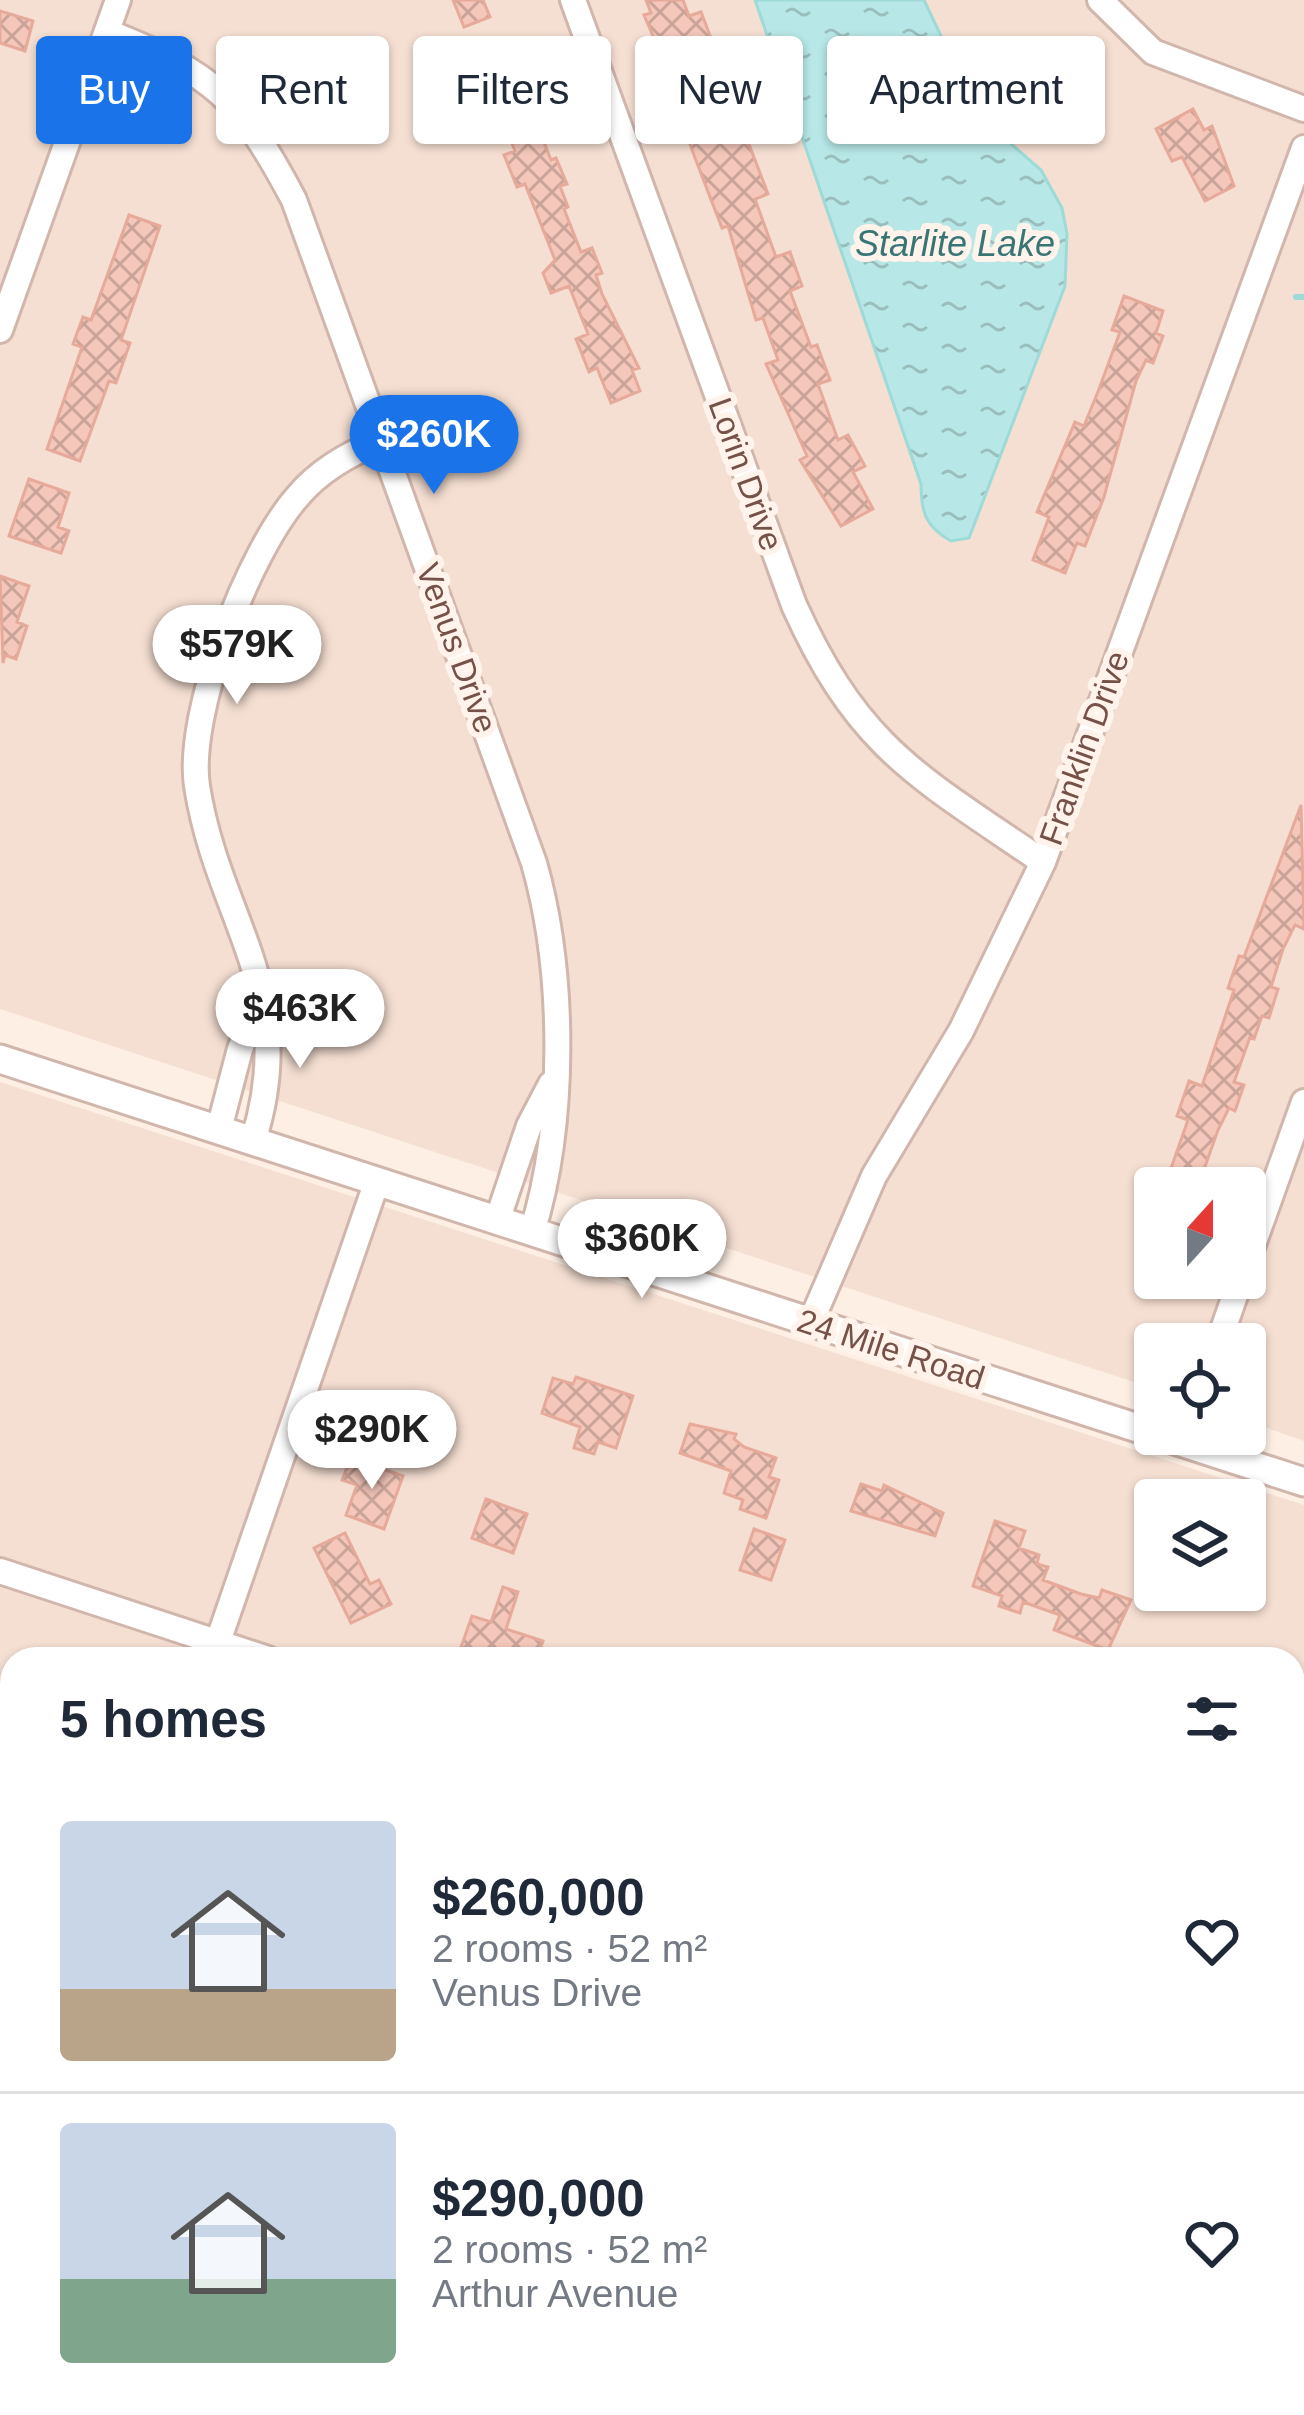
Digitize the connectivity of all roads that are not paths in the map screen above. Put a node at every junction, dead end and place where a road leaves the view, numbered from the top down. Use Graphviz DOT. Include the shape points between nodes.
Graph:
graph roads {
  1 [pos="118,0"];
  2 [pos="573,0"];
  3 [pos="1100,0"];
  4 [pos="107,32"];
  5 [pos="1304,109"];
  6 [pos="1304,148"];
  7 [pos="0,330"];
  8 [pos="381,441"];
  9 [pos="1042,862"];
  10 [pos="261,997"];
  11 [pos="0,1059"];
  12 [pos="553,1082"];
  13 [pos="1304,1102"];
  14 [pos="219,1129"];
  15 [pos="253,1141"];
  16 [pos="376,1181"];
  17 [pos="1266,1208"];
  18 [pos="496,1221"];
  19 [pos="532,1232"];
  20 [pos="810,1324"];
  21 [pos="1134,1423"];
  22 [pos="1230,1455"];
  23 [pos="1304,1482"];
  24 [pos="0,1571"];
  25 [pos="204,1647"];
  26 [pos="216,1647"];
  1 -- 4 [label="street"];
  2 -- 9 [label="street, Lorin Drive" via="819,662 898,762"];
  3 -- 5 [label="street" via="1153,52"];
  4 -- 7 [label="street"];
  4 -- 8 [label="street, Venus Drive" via="201,78 255,127 294,200"];
  6 -- 9 [label="street, Franklin Drive"];
  8 -- 10 [label="street" via="328,468 275,526 197,737 198,790"];
  8 -- 12 [label="street, Venus Drive" via="545,901 556,998"];
  9 -- 20 [label="street, Franklin Drive" via="961,1031 874,1176"];
  10 -- 14 [label="street"];
  10 -- 15 [label="street" via="272,1058"];
  11 -- 14 [label="street, 24 Mile Road"];
  12 -- 18 [label="street, Venus Drive"];
  12 -- 19 [label="street, Venus Drive" via="555,1132"];
  13 -- 17 [label="street"];
  14 -- 15 [label="street, 24 Mile Road"];
  15 -- 16 [label="street, 24 Mile Road"];
  16 -- 18 [label="street, 24 Mile Road"];
  16 -- 26 [label="street"];
  18 -- 19 [label="street, 24 Mile Road"];
  19 -- 20 [label="street, 24 Mile Road"];
  20 -- 21 [label="street, 24 Mile Road"];
  22 -- 23 [label="street, 24 Mile Road"];
  24 -- 25 [label="street"];
}
